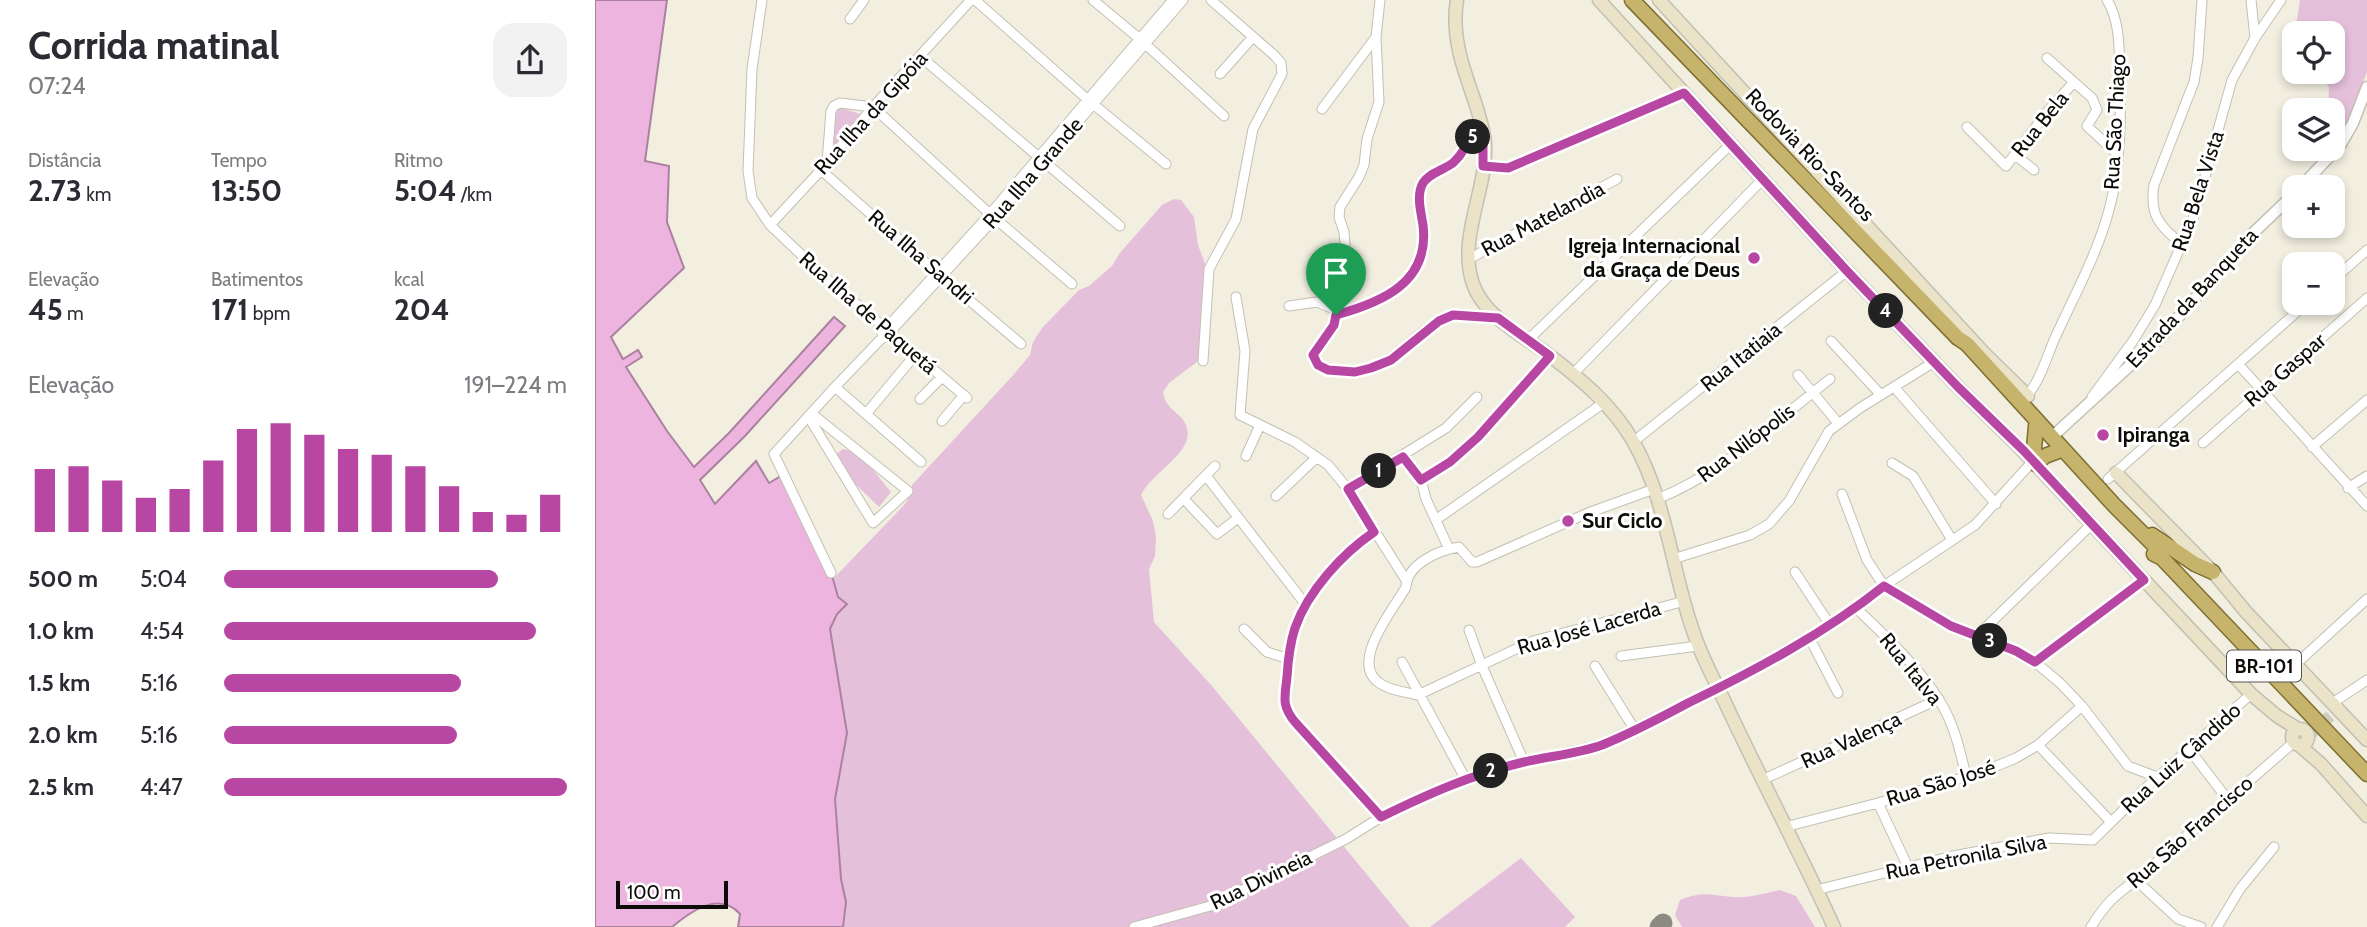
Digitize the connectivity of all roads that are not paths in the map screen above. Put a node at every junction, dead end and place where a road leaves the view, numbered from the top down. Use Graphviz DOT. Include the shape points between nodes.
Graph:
graph roads {
  1 [pos="762,0"];
  2 [pos="865,0"];
  3 [pos="973,0"];
  4 [pos="1093,0"];
  5 [pos="1173,0"];
  6 [pos="1183,0"];
  7 [pos="1211,0"];
  8 [pos="1380,0"];
  9 [pos="1458,0"];
  10 [pos="1599,0"];
  11 [pos="1632,0"];
  12 [pos="1658,0"];
  13 [pos="2107,0"];
  14 [pos="2202,0"];
  15 [pos="2252,0"];
  16 [pos="2281,0"];
  17 [pos="850,19"];
  18 [pos="1253,37"];
  19 [pos="1376,37"];
  20 [pos="2255,38"];
  21 [pos="1144,42"];
  22 [pos="921,57"];
  23 [pos="2047,58"];
  24 [pos="1220,74"];
  25 [pos="2074,82"];
  26 [pos="2367,87"];
  27 [pos="1684,93"];
  28 [pos="1090,101"];
  29 [pos="873,107"];
  30 [pos="1322,109"];
  31 [pos="1224,116"];
  32 [pos="1967,127"];
  33 [pos="1483,133"];
  34 [pos="1731,144"];
  35 [pos="2117,154"];
  36 [pos="2015,155"];
  37 [pos="1042,158"];
  38 [pos="1166,164"];
  39 [pos="824,166"];
  40 [pos="1483,166"];
  41 [pos="2034,170"];
  42 [pos="2312,175"];
  43 [pos="1617,179"];
  44 [pos="1763,179"];
  45 [pos="2282,205"];
  46 [pos="993,216"];
  47 [pos="770,225"];
  48 [pos="1120,226"];
  49 [pos="2182,244"];
  50 [pos="2367,250"];
  51 [pos="1469,258"];
  52 [pos="2345,269"];
  53 [pos="1847,271"];
  54 [pos="938,274"];
  55 [pos="1072,284"];
  56 [pos="1236,298"];
  57 [pos="2367,298"];
  58 [pos="1289,306"];
  59 [pos="1336,313"];
  60 [pos="2293,315"];
  61 [pos="1498,318"];
  62 [pos="886,331"];
  63 [pos="1958,338"];
  64 [pos="1528,340"];
  65 [pos="1831,341"];
  66 [pos="1021,344"];
  67 [pos="915,355"];
  68 [pos="1550,356"];
  69 [pos="1203,361"];
  70 [pos="1934,362"];
  71 [pos="2238,364"];
  72 [pos="1573,374"];
  73 [pos="1798,375"];
  74 [pos="941,377"];
  75 [pos="1830,380"];
  76 [pos="835,387"];
  77 [pos="1894,387"];
  78 [pos="2262,390"];
  79 [pos="1813,393"];
  80 [pos="1881,395"];
  81 [pos="1477,397"];
  82 [pos="2024,398"];
  83 [pos="921,399"];
  84 [pos="2367,400"];
  85 [pos="1605,402"];
  86 [pos="2086,405"];
  87 [pos="866,414"];
  88 [pos="810,415"];
  89 [pos="942,421"];
  90 [pos="1838,424"];
  91 [pos="1260,425"];
  92 [pos="2039,425"];
  93 [pos="2056,433"];
  94 [pos="1633,442"];
  95 [pos="2203,443"];
  96 [pos="2312,447"];
  97 [pos="2058,451"];
  98 [pos="2032,455"];
  99 [pos="1246,456"];
  100 [pos="1317,457"];
  101 [pos="1403,457"];
  102 [pos="921,462"];
  103 [pos="1892,463"];
  104 [pos="1215,466"];
  105 [pos="2367,476"];
  106 [pos="1206,477"];
  107 [pos="1421,480"];
  108 [pos="2106,481"];
  109 [pos="2348,488"];
  110 [pos="1348,489"];
  111 [pos="1655,494"];
  112 [pos="1842,494"];
  113 [pos="1276,496"];
  114 [pos="1184,499"];
  115 [pos="1996,504"];
  116 [pos="2367,506"];
  117 [pos="1168,514"];
  118 [pos="1238,518"];
  119 [pos="1437,519"];
  120 [pos="2127,519"];
  121 [pos="2092,524"];
  122 [pos="1374,532"];
  123 [pos="1952,540"];
  124 [pos="1450,548"];
  125 [pos="2162,558"];
  126 [pos="1674,559"];
  127 [pos="1795,572"];
  128 [pos="2213,572"];
  129 [pos="831,573"];
  130 [pos="1406,580"];
  131 [pos="2144,580"];
  132 [pos="1884,586"];
  133 [pos="2367,599"];
  134 [pos="1685,601"];
  135 [pos="1306,605"];
  136 [pos="1856,608"];
  137 [pos="1830,625"];
  138 [pos="1244,629"];
  139 [pos="1469,630"];
  140 [pos="1977,636"];
  141 [pos="1809,637"];
  142 [pos="1699,646"];
  143 [pos="1621,656"];
  144 [pos="1289,659"];
  145 [pos="1402,662"];
  146 [pos="2035,662"];
  147 [pos="2296,664"];
  148 [pos="1482,666"];
  149 [pos="1595,666"];
  150 [pos="2367,680"];
  151 [pos="1719,688"];
  152 [pos="1838,693"];
  153 [pos="2251,694"];
  154 [pos="1418,695"];
  155 [pos="1939,699"];
  156 [pos="2334,702"];
  157 [pos="2082,706"];
  158 [pos="1635,730"];
  159 [pos="2298,739"];
  160 [pos="2367,740"];
  161 [pos="2038,745"];
  162 [pos="2189,749"];
  163 [pos="1524,762"];
  164 [pos="2367,774"];
  165 [pos="1966,776"];
  166 [pos="2157,777"];
  167 [pos="1465,778"];
  168 [pos="1762,780"];
  169 [pos="2228,800"];
  170 [pos="1878,803"];
  171 [pos="2367,816"];
  172 [pos="1381,817"];
  173 [pos="2111,822"];
  174 [pos="1784,827"];
  175 [pos="2274,847"];
  176 [pos="1908,867"];
  177 [pos="2136,880"];
  178 [pos="1816,890"];
  179 [pos="1134,927"];
  180 [pos="1834,927"];
  181 [pos="2091,927"];
  182 [pos="2201,927"];
  183 [pos="2217,927"];
  1 -- 47 [label="street, Rua Ilha de Paquetá" via="752,69 748,171 752,198"];
  2 -- 17 [label="street"];
  3 -- 22 [label="street, Rua Ilha da Gipóia"];
  3 -- 28 [label="street"];
  4 -- 21 [label="street"];
  5 -- 21 [label="street, Rua Ilha Grande"];
  6 -- 21 [label="street, Rua Ilha Grande"];
  7 -- 18 [label="street"];
  8 -- 19 [label="street"];
  9 -- 33 [label="main road" via="1455,40"];
  10 -- 27 [label="main road"];
  11 -- 63 [label="highway, Rodovia Rio-Santos / BR-101"];
  12 -- 82 [label="main road"];
  13 -- 35 [label="street, Rua São Thiago" via="2117,25"];
  14 -- 49 [label="street" via="2194,82 2152,200 2164,229"];
  15 -- 20 [label="street"];
  16 -- 20 [label="street, Rua Bela Vista"];
  18 -- 24 [label="street"];
  18 -- 69 [label="street" via="1281,63 1282,74 1253,129 1236,219 1209,269"];
  19 -- 30 [label="street"];
  19 -- 59 [label="street" via="1379,102 1364,165 1340,207 1345,245"];
  20 -- 49 [label="street, Rua Bela Vista" via="2232,80"];
  21 -- 28 [label="street, Rua Ilha Grande"];
  21 -- 31 [label="street"];
  22 -- 29 [label="street, Rua Ilha da Gipóia"];
  22 -- 37 [label="street"];
  23 -- 25 [label="street"];
  25 -- 35 [label="street" via="2092,98 2097,110 2087,126"];
  25 -- 36 [label="street, Rua Bela"];
  26 -- 42 [label="street" via="2341,144"];
  27 -- 34 [label="main road"];
  27 -- 40 [label="street" via="1508,168"];
  28 -- 37 [label="street, Rua Ilha Grande"];
  28 -- 38 [label="street"];
  29 -- 39 [label="street, Rua Ilha da Gipóia"];
  29 -- 39 [label="street" via="834,106"];
  29 -- 46 [label="street"];
  32 -- 36 [label="street, Rua Bela" via="2006,166"];
  33 -- 40 [label="main road"];
  33 -- 59 [label="street" via="1469,140 1457,159 1424,182 1420,202 1425,244 1422,257 1401,286 1375,303"];
  34 -- 44 [label="main road"];
  34 -- 64 [label="street"];
  35 -- 82 [label="street, Rua São Thiago" via="2113,190 2097,246 2041,372"];
  36 -- 41 [label="street"];
  37 -- 46 [label="street, Rua Ilha Grande"];
  37 -- 48 [label="street"];
  39 -- 47 [label="street, Rua Ilha da Gipóia"];
  39 -- 54 [label="street, Rua Ilha Sandri"];
  40 -- 51 [label="main road"];
  43 -- 51 [label="street, Rua Matelandia"];
  44 -- 53 [label="main road"];
  44 -- 72 [label="street"];
  45 -- 86 [label="street, Estrada da Banqueta" via="2160,338"];
  46 -- 54 [label="street, Rua Ilha Grande"];
  46 -- 55 [label="street"];
  47 -- 62 [label="street, Rua Ilha de Paquetá"];
  49 -- 86 [label="street, Rua Bela Vista" via="2155,305"];
  50 -- 52 [label="street"];
  51 -- 61 [label="main road" via="1477,294"];
  53 -- 70 [label="main road"];
  53 -- 94 [label="street, Rua Itatiaia"];
  54 -- 62 [label="street, Rua Ilha Grande"];
  54 -- 66 [label="street, Rua Ilha Sandri"];
  56 -- 91 [label="street" via="1245,351 1239,410"];
  57 -- 78 [label="street, Rua Gaspar"];
  58 -- 59 [label="street" via="1317,302"];
  59 -- 61 [label="street" via="1314,358 1328,370 1355,372 1391,360 1453,315"];
  60 -- 71 [label="street"];
  61 -- 64 [label="main road"];
  62 -- 67 [label="street, Rua Ilha de Paquetá"];
  62 -- 76 [label="street, Rua Ilha Grande"];
  63 -- 82 [label="highway, Rodovia Rio-Santos / BR-101"];
  63 -- 92 [label="highway, Rodovia Rio-Santos / BR-101"];
  64 -- 68 [label="main road"];
  65 -- 80 [label="street"];
  67 -- 74 [label="street, Rua Ilha de Paquetá"];
  67 -- 87 [label="street"];
  68 -- 72 [label="main road"];
  68 -- 107 [label="street" via="1478,437"];
  70 -- 77 [label="street"];
  70 -- 98 [label="main road"];
  71 -- 78 [label="street"];
  71 -- 108 [label="street"];
  72 -- 85 [label="main road"];
  73 -- 79 [label="street"];
  74 -- 83 [label="street"];
  74 -- 89 [label="street, Rua Ilha de Paquetá" via="965,396"];
  75 -- 79 [label="street, Rua Nilópolis"];
  76 -- 87 [label="street"];
  76 -- 88 [label="street, Rua Ilha Grande"];
  77 -- 80 [label="street"];
  77 -- 115 [label="street"];
  78 -- 95 [label="street, Rua Gaspar"];
  78 -- 96 [label="street"];
  79 -- 90 [label="street"];
  79 -- 111 [label="street, Rua Nilópolis" via="1716,469 1675,492"];
  80 -- 90 [label="street"];
  81 -- 101 [label="street" via="1446,428"];
  82 -- 92 [label="highway, Rodovia Rio-Santos"];
  84 -- 96 [label="street"];
  85 -- 94 [label="main road"];
  85 -- 119 [label="street"];
  86 -- 93 [label="street, Estrada da Banqueta"];
  87 -- 102 [label="street"];
  88 -- 88 [label="street" via="873,523 908,491"];
  88 -- 129 [label="street, Rua Ilha Grande" via="774,454"];
  90 -- 126 [label="street" via="1822,440 1789,501 1769,524 1750,535"];
  91 -- 99 [label="street"];
  91 -- 100 [label="street"];
  92 -- 93 [label="highway, Rodovia Rio-Santos / BR-101"];
  92 -- 97 [label="highway, Rodovia Rio-Santos / BR-101"];
  92 -- 98 [label="highway"];
  93 -- 108 [label="highway, Rodovia Rio-Santos / BR-101"];
  94 -- 111 [label="main road"];
  96 -- 109 [label="street"];
  97 -- 98 [label="highway"];
  97 -- 125 [label="highway, Rodovia Rio-Santos / BR-101"];
  98 -- 115 [label="street, Rua Divineia"];
  98 -- 121 [label="main road"];
  100 -- 110 [label="street"];
  100 -- 113 [label="street"];
  101 -- 107 [label="street"];
  101 -- 110 [label="street"];
  103 -- 123 [label="street" via="1913,476"];
  104 -- 106 [label="street"];
  105 -- 109 [label="street"];
  106 -- 114 [label="street"];
  106 -- 118 [label="street"];
  107 -- 119 [label="street"];
  108 -- 120 [label="highway, Rodovia Rio-Santos / BR-101" via="2114,505"];
  108 -- 128 [label="main road"];
  109 -- 116 [label="street"];
  110 -- 122 [label="street"];
  111 -- 124 [label="street, Rua Nilópolis" via="1588,513 1476,562 1459,547"];
  111 -- 126 [label="main road"];
  112 -- 132 [label="street" via="1867,560"];
  114 -- 117 [label="street"];
  114 -- 118 [label="street" via="1217,534"];
  115 -- 123 [label="street, Rua Divineia"];
  118 -- 135 [label="street"];
  119 -- 124 [label="street"];
  120 -- 125 [label="highway, Rodovia Rio-Santos / BR-101"];
  120 -- 128 [label="highway"];
  121 -- 131 [label="main road"];
  121 -- 140 [label="street"];
  122 -- 130 [label="street"];
  122 -- 135 [label="street" via="1348,554"];
  123 -- 132 [label="street, Rua Divineia"];
  124 -- 130 [label="street" via="1414,569"];
  125 -- 164 [label="highway, Rodovia Rio-Santos / BR-101"];
  126 -- 134 [label="main road"];
  127 -- 137 [label="street"];
  128 -- 147 [label="main road"];
  130 -- 154 [label="street" via="1371,645 1369,659 1379,684"];
  131 -- 146 [label="street"];
  131 -- 153 [label="main road"];
  132 -- 136 [label="street, Rua Divineia"];
  132 -- 140 [label="street" via="1951,626"];
  133 -- 147 [label="street"];
  134 -- 142 [label="main road"];
  134 -- 148 [label="street, Rua José Lacerda" via="1533,641"];
  135 -- 144 [label="street"];
  136 -- 137 [label="street, Rua Divineia"];
  136 -- 155 [label="street, Rua Italva" via="1892,642"];
  137 -- 141 [label="street, Rua Divineia"];
  138 -- 144 [label="street" via="1267,652"];
  139 -- 148 [label="street"];
  140 -- 146 [label="street"];
  141 -- 151 [label="street, Rua Divineia"];
  141 -- 152 [label="street"];
  142 -- 143 [label="street"];
  142 -- 151 [label="main road"];
  144 -- 172 [label="street" via="1284,704 1289,716"];
  145 -- 154 [label="street"];
  146 -- 157 [label="street"];
  147 -- 156 [label="main road"];
  148 -- 154 [label="street, Rua José Lacerda"];
  148 -- 163 [label="street"];
  149 -- 158 [label="street"];
  150 -- 156 [label="street"];
  151 -- 158 [label="street, Rua Divineia"];
  151 -- 168 [label="main road"];
  153 -- 159 [label="main road"];
  153 -- 162 [label="street, Rua Luiz Cândido"];
  154 -- 167 [label="street"];
  155 -- 165 [label="street, Rua Italva"];
  155 -- 168 [label="street, Rua Valença"];
  156 -- 160 [label="main road"];
  157 -- 161 [label="street, Rua São José"];
  157 -- 166 [label="street" via="2128,766"];
  158 -- 163 [label="street, Rua Divineia" via="1600,746"];
  159 -- 169 [label="street, Rua São Francisco"];
  159 -- 171 [label="main road"];
  161 -- 165 [label="street, Rua São José"];
  161 -- 173 [label="street"];
  162 -- 166 [label="street, Rua Luiz Cândido"];
  162 -- 169 [label="street"];
  163 -- 167 [label="street, Rua Divineia"];
  165 -- 170 [label="street, Rua São José"];
  166 -- 173 [label="street, Rua Luiz Cândido"];
  167 -- 172 [label="street, Rua Divineia"];
  168 -- 174 [label="main road"];
  169 -- 177 [label="street, Rua São Francisco"];
  170 -- 174 [label="street, Rua São José"];
  170 -- 176 [label="street"];
  172 -- 179 [label="street, Rua Divineia" via="1210,906"];
  173 -- 176 [label="street, Rua Petronila Silva" via="2093,840 2049,838"];
  174 -- 178 [label="main road"];
  175 -- 183 [label="street"];
  176 -- 178 [label="street, Rua Petronila Silva"];
  177 -- 181 [label="street, Rua São Francisco" via="2104,905"];
  177 -- 182 [label="street" via="2178,919"];
  178 -- 180 [label="main road"];
}
